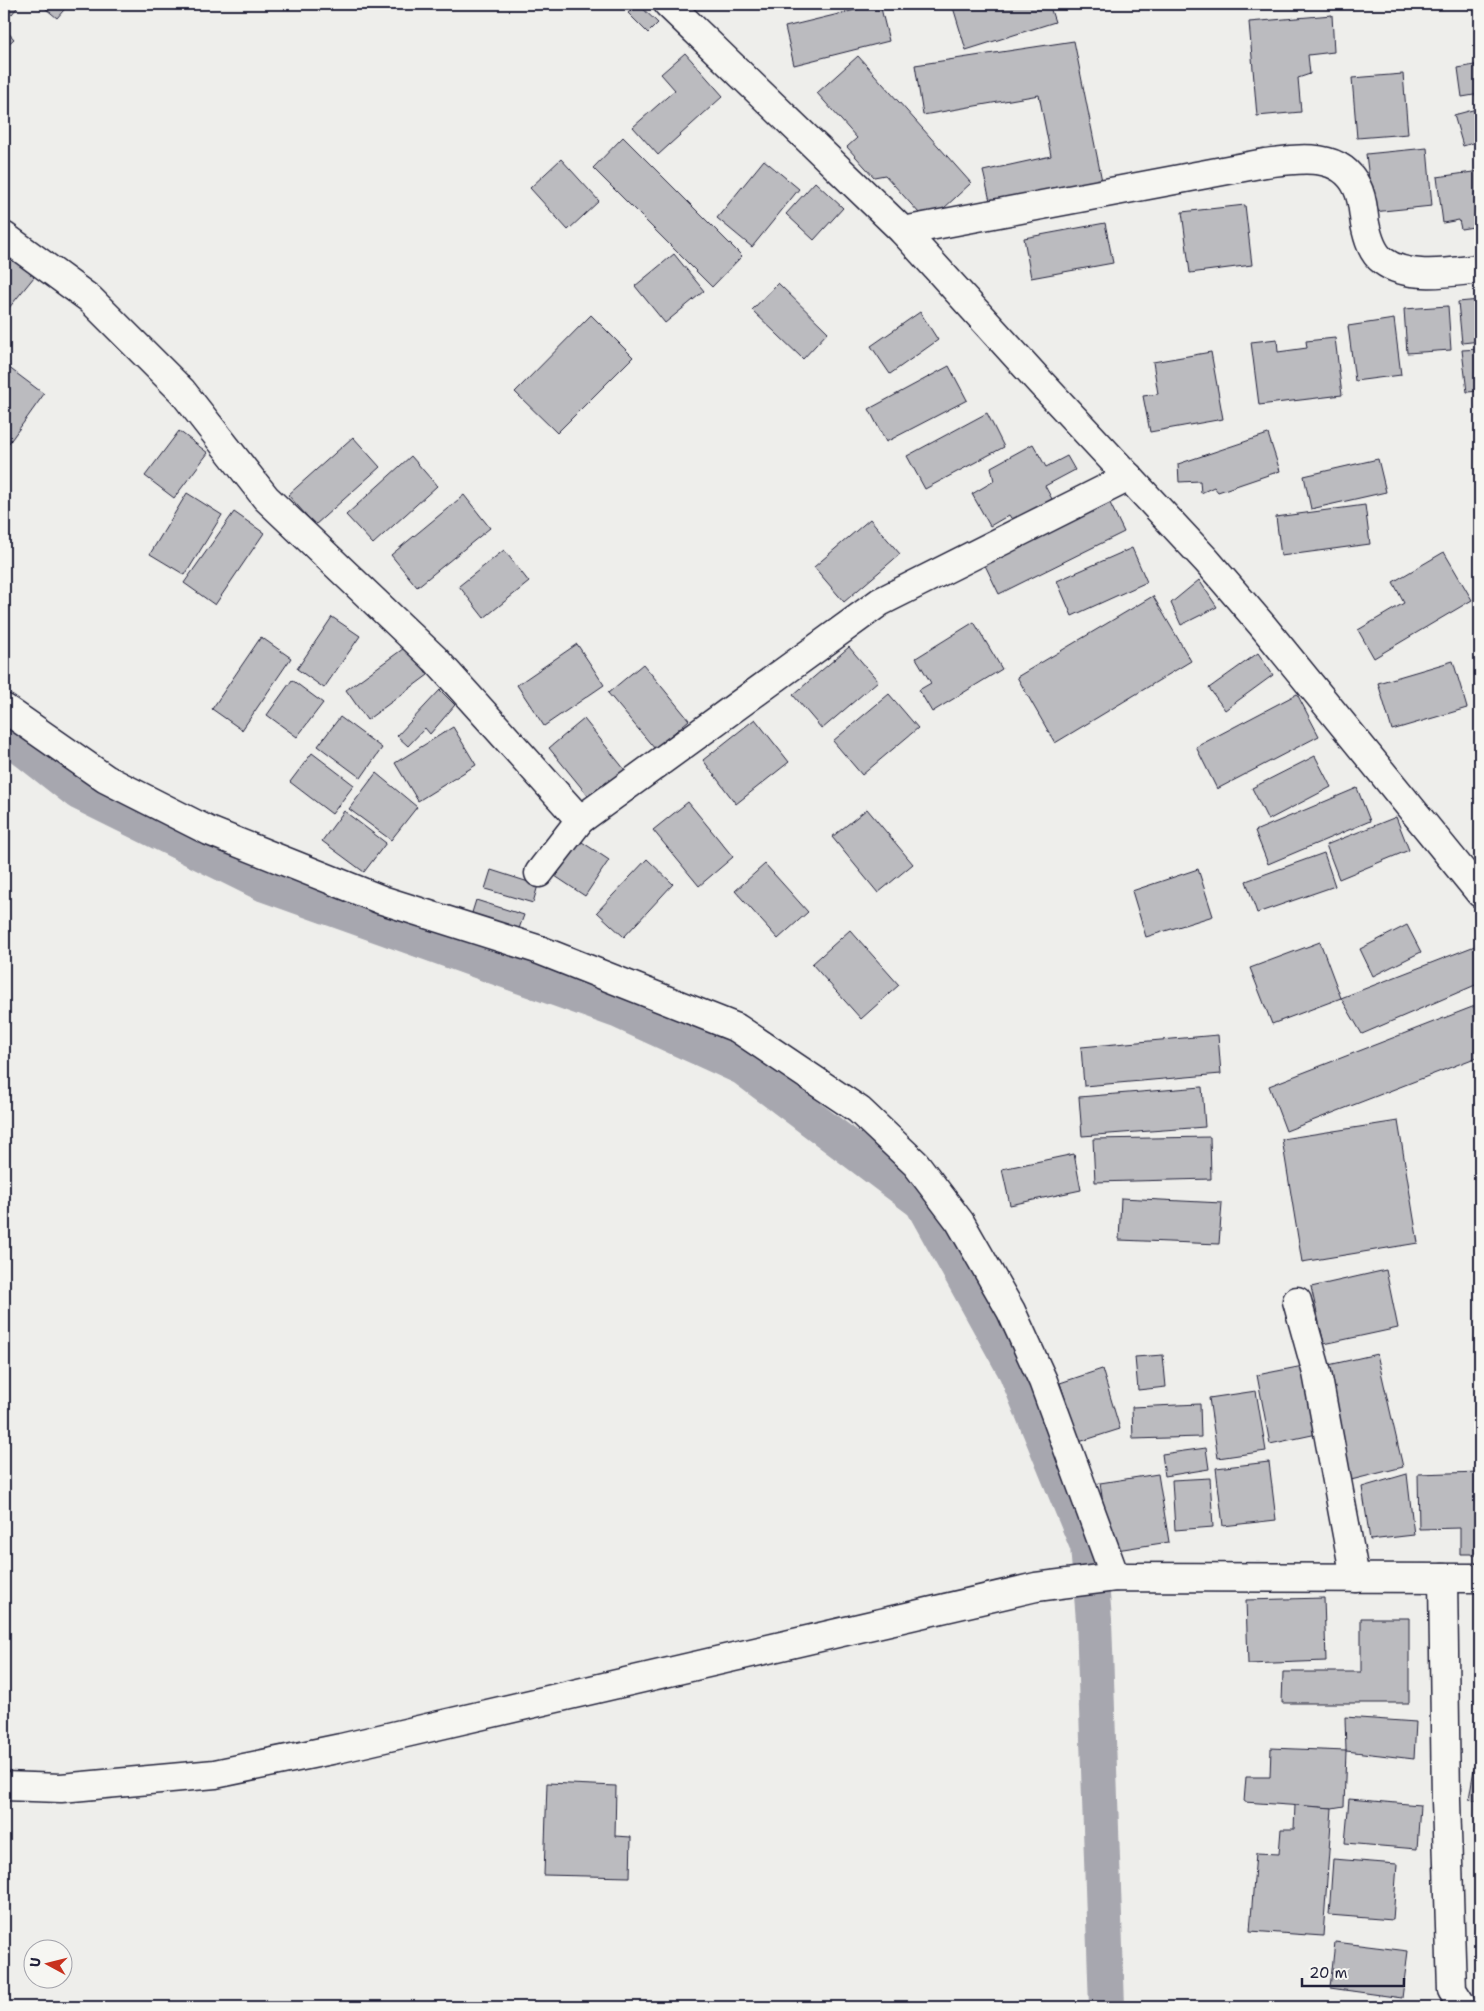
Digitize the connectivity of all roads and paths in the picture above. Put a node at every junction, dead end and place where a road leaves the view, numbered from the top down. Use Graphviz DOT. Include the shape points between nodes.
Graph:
graph roads {
  1 [pos="668,4"];
  2 [pos="903,231"];
  3 [pos="4,236"];
  4 [pos="1480,269"];
  5 [pos="1129,477"];
  6 [pos="4,708"];
  7 [pos="580,820"];
  8 [pos="539,873"];
  9 [pos="1480,893"];
  10 [pos="1296,1301"];
  11 [pos="1111,1578"];
  12 [pos="1355,1578"];
  13 [pos="1443,1578"];
  14 [pos="1480,1578"];
  15 [pos="4,1786"];
  16 [pos="1463,2007"];
  1 -- 2 [label="street"];
  2 -- 4 [label="street" via="1265,163 1308,159 1332,162 1354,180 1359,189 1371,244 1384,262 1421,272"];
  2 -- 5 [label="street"];
  3 -- 7 [label="street" via="90,299 182,391 266,498 435,659"];
  5 -- 7 [label="street" via="880,602"];
  5 -- 9 [label="street" via="1262,625"];
  6 -- 11 [label="street" via="106,780 208,831 382,900 537,949 737,1028 858,1110 916,1164 960,1222 1011,1311 1043,1381"];
  7 -- 8 [label="street"];
  10 -- 12 [label="street" via="1317,1373"];
  11 -- 12 [label="street"];
  11 -- 15 [label="street" via="1027,1590 216,1774 62,1788"];
  12 -- 13 [label="street"];
  13 -- 14 [label="street"];
  13 -- 16 [label="street" via="1452,1990"];
}
